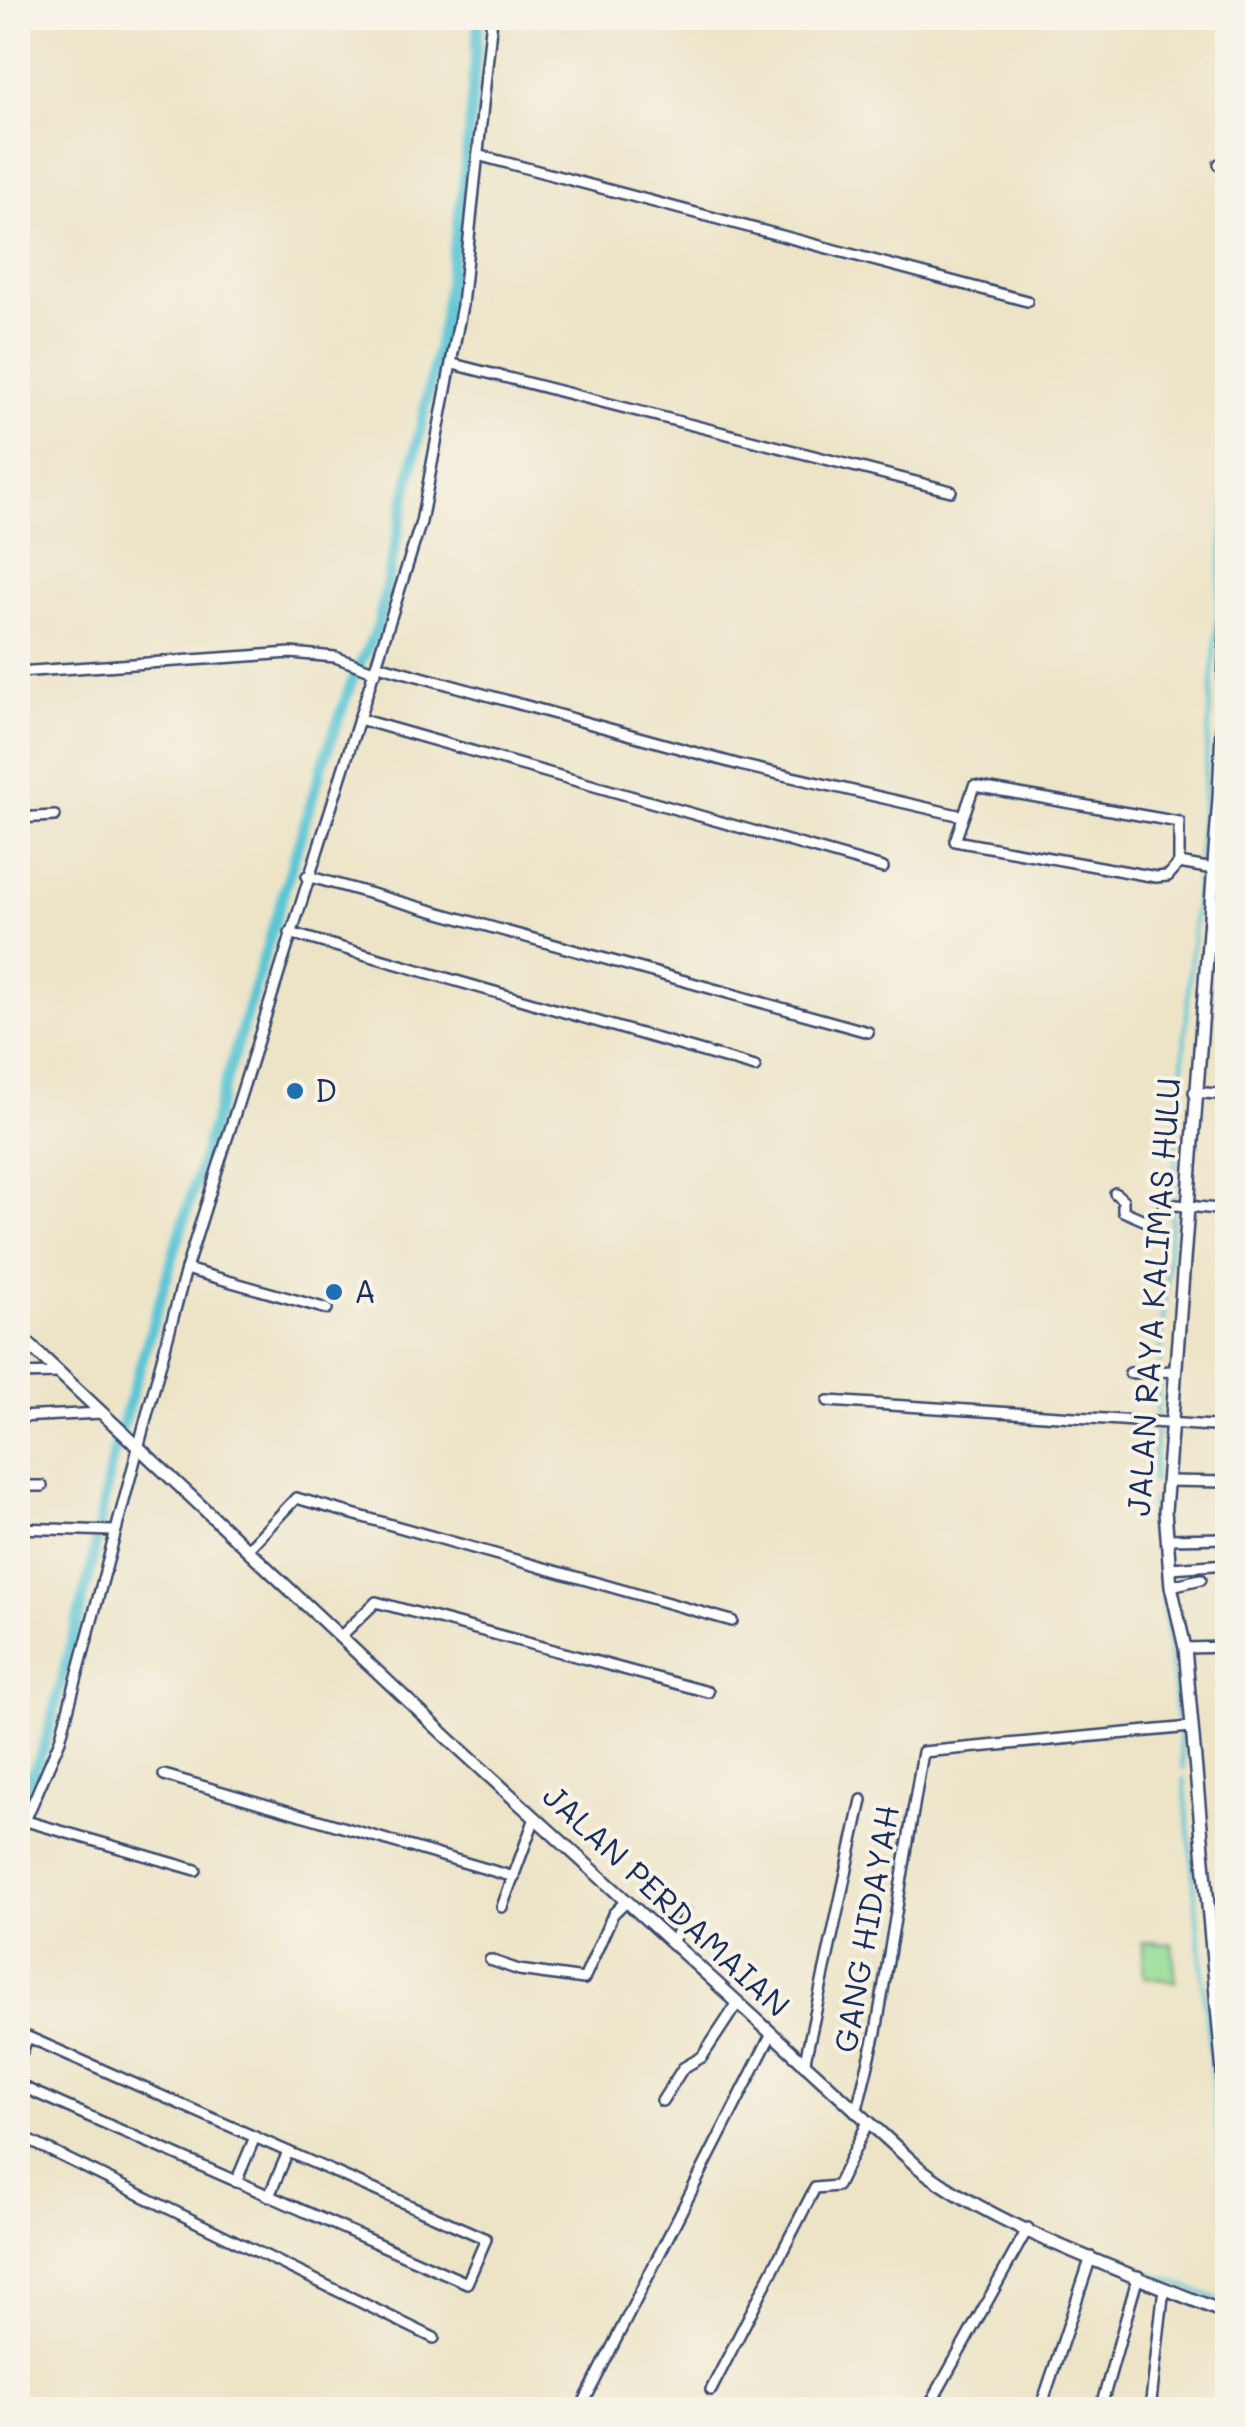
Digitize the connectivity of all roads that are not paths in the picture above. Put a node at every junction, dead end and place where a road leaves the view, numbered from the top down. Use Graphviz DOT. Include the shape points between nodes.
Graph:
graph roads {
  1 [pos="492,18"];
  2 [pos="481,156"];
  3 [pos="1027,301"];
  4 [pos="453,364"];
  5 [pos="951,491"];
  6 [pos="1228,586"];
  7 [pos="374,668"];
  8 [pos="18,672"];
  9 [pos="359,720"];
  10 [pos="1223,799"];
  11 [pos="55,816"];
  12 [pos="962,816"];
  13 [pos="18,818"];
  14 [pos="1221,852"];
  15 [pos="1179,863"];
  16 [pos="882,868"];
  17 [pos="1204,868"];
  18 [pos="307,876"];
  19 [pos="290,933"];
  20 [pos="868,1032"];
  21 [pos="755,1067"];
  22 [pos="1194,1092"];
  23 [pos="1228,1095"];
  24 [pos="1116,1192"];
  25 [pos="1178,1206"];
  26 [pos="1228,1210"];
  27 [pos="186,1270"];
  28 [pos="328,1310"];
  29 [pos="18,1334"];
  30 [pos="1174,1371"];
  31 [pos="58,1373"];
  32 [pos="18,1374"];
  33 [pos="1130,1374"];
  34 [pos="828,1401"];
  35 [pos="102,1413"];
  36 [pos="18,1417"];
  37 [pos="1172,1425"];
  38 [pos="1228,1426"];
  39 [pos="132,1443"];
  40 [pos="1167,1481"];
  41 [pos="1228,1482"];
  42 [pos="18,1486"];
  43 [pos="42,1486"];
  44 [pos="18,1528"];
  45 [pos="103,1529"];
  46 [pos="1228,1538"];
  47 [pos="1168,1539"];
  48 [pos="247,1550"];
  49 [pos="1228,1564"];
  50 [pos="1170,1568"];
  51 [pos="1201,1579"];
  52 [pos="1172,1586"];
  53 [pos="732,1621"];
  54 [pos="340,1637"];
  55 [pos="1228,1646"];
  56 [pos="1185,1648"];
  57 [pos="708,1692"];
  58 [pos="1191,1727"];
  59 [pos="164,1775"];
  60 [pos="862,1800"];
  61 [pos="535,1818"];
  62 [pos="26,1821"];
  63 [pos="18,1837"];
  64 [pos="196,1870"];
  65 [pos="514,1877"];
  66 [pos="626,1901"];
  67 [pos="502,1907"];
  68 [pos="686,1913"];
  69 [pos="672,1944"];
  70 [pos="490,1960"];
  71 [pos="737,2004"];
  72 [pos="771,2035"];
  73 [pos="18,2061"];
  74 [pos="804,2065"];
  75 [pos="18,2086"];
  76 [pos="662,2101"];
  77 [pos="856,2113"];
  78 [pos="867,2124"];
  79 [pos="1228,2129"];
  80 [pos="18,2135"];
  81 [pos="256,2137"];
  82 [pos="288,2152"];
  83 [pos="236,2182"];
  84 [pos="269,2196"];
  85 [pos="1028,2228"];
  86 [pos="1091,2257"];
  87 [pos="1138,2276"];
  88 [pos="1164,2288"];
  89 [pos="1228,2314"];
  90 [pos="434,2338"];
  91 [pos="711,2390"];
  92 [pos="580,2410"];
  93 [pos="927,2410"];
  94 [pos="1040,2410"];
  95 [pos="1100,2410"];
  96 [pos="1150,2410"];
  1 -- 2 [label="street"];
  2 -- 3 [label="street"];
  2 -- 4 [label="street"];
  4 -- 5 [label="street"];
  4 -- 7 [label="street" via="421,522"];
  6 -- 10 [label="street, JALAN RAYA KALIMAS HULU"];
  7 -- 8 [label="street" via="291,653"];
  7 -- 9 [label="street"];
  7 -- 12 [label="street"];
  9 -- 16 [label="street"];
  9 -- 18 [label="street"];
  10 -- 14 [label="street, JALAN RAYA KALIMAS HULU"];
  11 -- 13 [label="street"];
  12 -- 15 [label="street" via="955,841 1156,878"];
  12 -- 15 [label="street" via="974,786 1179,822"];
  14 -- 17 [label="street, JALAN RAYA KALIMAS HULU"];
  15 -- 17 [label="street"];
  17 -- 22 [label="street, JALAN RAYA KALIMAS HULU"];
  18 -- 19 [label="street"];
  18 -- 20 [label="street"];
  19 -- 21 [label="street"];
  19 -- 27 [label="street"];
  22 -- 23 [label="street"];
  22 -- 25 [label="street, JALAN RAYA KALIMAS HULU"];
  24 -- 25 [label="street" via="1122,1211 1144,1220"];
  25 -- 26 [label="street"];
  25 -- 30 [label="street, JALAN RAYA KALIMAS HULU"];
  27 -- 28 [label="street"];
  27 -- 39 [label="street"];
  29 -- 31 [label="street, JALAN PERDAMAIAN"];
  30 -- 33 [label="street"];
  30 -- 37 [label="street, JALAN RAYA KALIMAS HULU"];
  31 -- 32 [label="street"];
  31 -- 35 [label="street, JALAN PERDAMAIAN"];
  34 -- 37 [label="street"];
  35 -- 36 [label="street"];
  35 -- 39 [label="street, JALAN PERDAMAIAN"];
  37 -- 38 [label="street"];
  37 -- 40 [label="street, JALAN RAYA KALIMAS HULU"];
  39 -- 45 [label="street"];
  39 -- 48 [label="street, JALAN PERDAMAIAN"];
  40 -- 41 [label="street"];
  40 -- 47 [label="street, JALAN RAYA KALIMAS HULU"];
  42 -- 43 [label="street"];
  44 -- 45 [label="street"];
  45 -- 62 [label="street" via="60,1740"];
  46 -- 47 [label="street"];
  47 -- 50 [label="street, JALAN RAYA KALIMAS HULU"];
  48 -- 53 [label="street" via="296,1498"];
  48 -- 54 [label="street, JALAN PERDAMAIAN"];
  49 -- 50 [label="street"];
  50 -- 52 [label="street, JALAN RAYA KALIMAS HULU"];
  51 -- 52 [label="street"];
  52 -- 56 [label="street, JALAN RAYA KALIMAS HULU"];
  54 -- 57 [label="street" via="376,1602"];
  54 -- 61 [label="street, JALAN PERDAMAIAN"];
  55 -- 56 [label="street"];
  56 -- 58 [label="street, JALAN RAYA KALIMAS HULU"];
  58 -- 77 [label="street, GANG HIDAYAH" via="922,1752 876,2032"];
  58 -- 79 [label="street, JALAN RAYA KALIMAS HULU"];
  59 -- 65 [label="street"];
  60 -- 74 [label="street"];
  61 -- 65 [label="street"];
  61 -- 66 [label="street, JALAN PERDAMAIAN"];
  62 -- 63 [label="street"];
  62 -- 64 [label="street"];
  65 -- 67 [label="street"];
  66 -- 69 [label="street, JALAN PERDAMAIAN"];
  66 -- 70 [label="street" via="612,1914 584,1980"];
  68 -- 69 [label="street"];
  69 -- 71 [label="street, JALAN PERDAMAIAN"];
  71 -- 72 [label="street, JALAN PERDAMAIAN"];
  71 -- 76 [label="street"];
  72 -- 74 [label="street, JALAN PERDAMAIAN"];
  72 -- 92 [label="street"];
  73 -- 81 [label="street" via="28,2037"];
  74 -- 77 [label="street, JALAN PERDAMAIAN"];
  75 -- 83 [label="street"];
  77 -- 78 [label="street, JALAN PERDAMAIAN"];
  78 -- 85 [label="street, JALAN PERDAMAIAN" via="929,2176"];
  78 -- 91 [label="street" via="837,2186 815,2188"];
  80 -- 90 [label="street"];
  81 -- 82 [label="street"];
  81 -- 83 [label="street"];
  82 -- 84 [label="street"];
  82 -- 84 [label="street" via="486,2239 467,2283"];
  83 -- 84 [label="street"];
  85 -- 86 [label="street, JALAN PERDAMAIAN"];
  85 -- 93 [label="street"];
  86 -- 87 [label="street, JALAN PERDAMAIAN"];
  86 -- 94 [label="street"];
  87 -- 88 [label="street, JALAN PERDAMAIAN"];
  87 -- 95 [label="street"];
  88 -- 89 [label="street, JALAN PERDAMAIAN"];
  88 -- 96 [label="street"];
}
